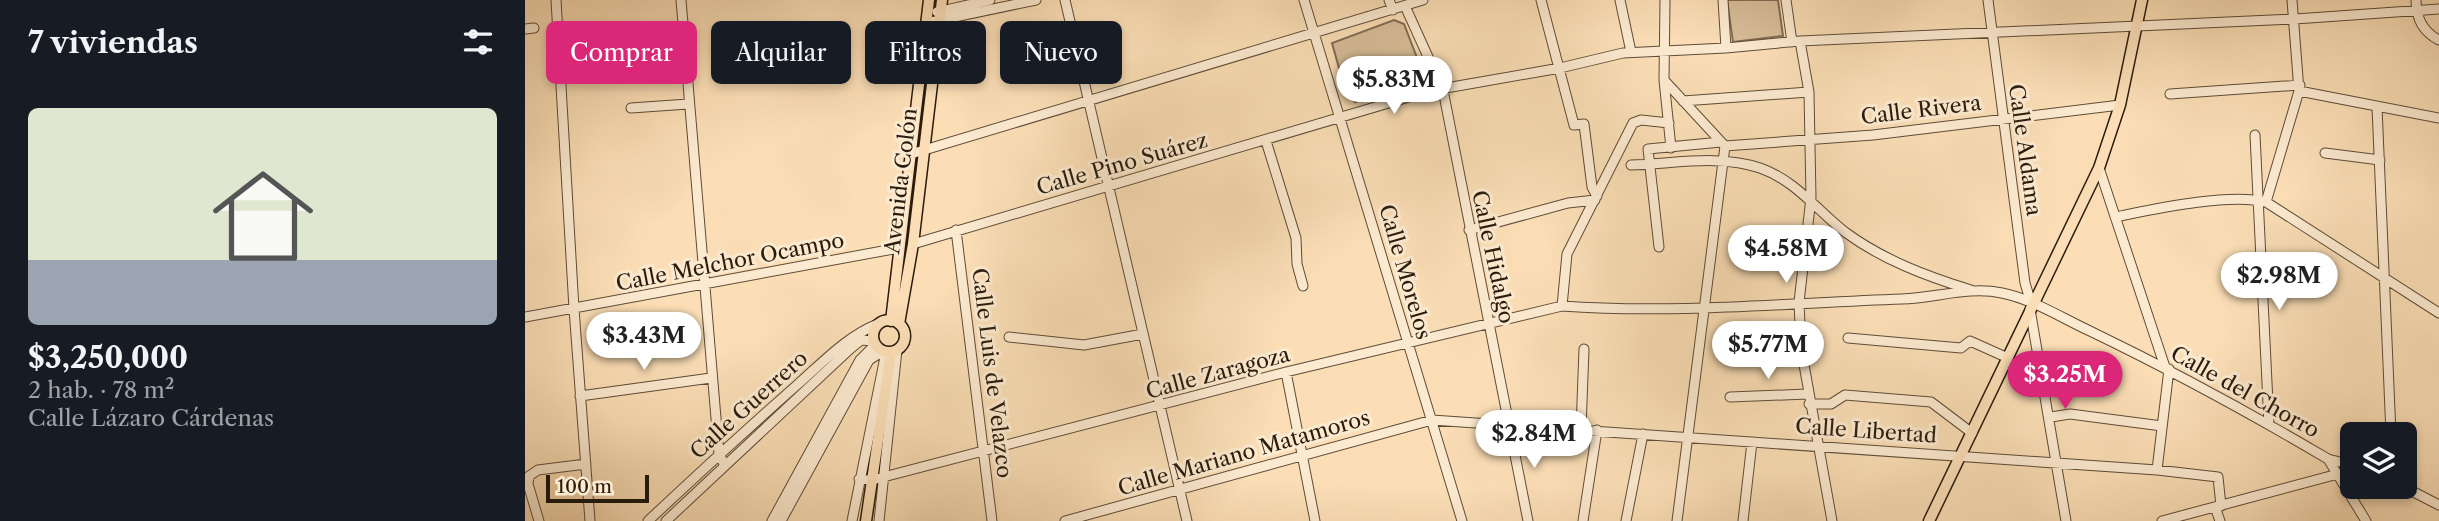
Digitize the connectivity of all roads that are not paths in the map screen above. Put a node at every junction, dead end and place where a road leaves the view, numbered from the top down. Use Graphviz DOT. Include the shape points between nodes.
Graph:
graph roads {
  1 [pos="557,0"];
  2 [pos="681,0"];
  3 [pos="929,0"];
  4 [pos="990,0"];
  5 [pos="1036,0"];
  6 [pos="1065,0"];
  7 [pos="1304,0"];
  8 [pos="1389,0"];
  9 [pos="1423,0"];
  10 [pos="1541,0"];
  11 [pos="1620,0"];
  12 [pos="1665,0"];
  13 [pos="1723,0"];
  14 [pos="1786,0"];
  15 [pos="1988,0"];
  16 [pos="2142,0"];
  17 [pos="2292,0"];
  18 [pos="2416,5"];
  19 [pos="1405,6"];
  20 [pos="2439,9"];
  21 [pos="1393,10"];
  22 [pos="940,11"];
  23 [pos="927,18"];
  24 [pos="2295,19"];
  25 [pos="2136,26"];
  26 [pos="1314,32"];
  27 [pos="1991,32"];
  28 [pos="2439,40"];
  29 [pos="1796,41"];
  30 [pos="1726,48"];
  31 [pos="1663,51"];
  32 [pos="1632,52"];
  33 [pos="1560,68"];
  34 [pos="1664,80"];
  35 [pos="2300,88"];
  36 [pos="1443,90"];
  37 [pos="1809,92"];
  38 [pos="2170,94"];
  39 [pos="1683,101"];
  40 [pos="1087,103"];
  41 [pos="688,104"];
  42 [pos="2120,105"];
  43 [pos="2377,107"];
  44 [pos="631,108"];
  45 [pos="1341,116"];
  46 [pos="2003,118"];
  47 [pos="2439,118"];
  48 [pos="1669,123"];
  49 [pos="2255,135"];
  50 [pos="1810,138"];
  51 [pos="1266,141"];
  52 [pos="1723,144"];
  53 [pos="1671,148"];
  54 [pos="925,150"];
  55 [pos="2325,153"];
  56 [pos="911,154"];
  57 [pos="2380,160"];
  58 [pos="1725,161"];
  59 [pos="1649,164"];
  60 [pos="1631,165"];
  61 [pos="2099,168"];
  62 [pos="1109,187"];
  63 [pos="1596,198"];
  64 [pos="1811,198"];
  65 [pos="2262,201"];
  66 [pos="2115,217"];
  67 [pos="956,230"];
  68 [pos="1469,230"];
  69 [pos="913,244"];
  70 [pos="1659,247"];
  71 [pos="899,248"];
  72 [pos="2386,277"];
  73 [pos="702,285"];
  74 [pos="1303,286"];
  75 [pos="1972,290"];
  76 [pos="1799,302"];
  77 [pos="2030,305"];
  78 [pos="1565,307"];
  79 [pos="1706,308"];
  80 [pos="574,309"];
  81 [pos="2439,313"];
  82 [pos="525,317"];
  83 [pos="895,323"];
  84 [pos="879,324"];
  85 [pos="1489,324"];
  86 [pos="1143,334"];
  87 [pos="1009,337"];
  88 [pos="1848,338"];
  89 [pos="1408,345"];
  90 [pos="884,349"];
  91 [pos="1584,349"];
  92 [pos="2008,358"];
  93 [pos="2080,363"];
  94 [pos="828,364"];
  95 [pos="2042,368"];
  96 [pos="2167,368"];
  97 [pos="1286,372"];
  98 [pos="711,378"];
  99 [pos="580,396"];
  100 [pos="1730,397"];
  101 [pos="1808,399"];
  102 [pos="788,400"];
  103 [pos="1160,407"];
  104 [pos="2050,416"];
  105 [pos="1432,420"];
  106 [pos="2391,422"];
  107 [pos="2269,424"];
  108 [pos="1510,425"];
  109 [pos="2162,426"];
  110 [pos="1580,429"];
  111 [pos="1597,430"];
  112 [pos="1972,433"];
  113 [pos="1643,434"];
  114 [pos="1689,438"];
  115 [pos="1752,442"];
  116 [pos="1816,444"];
  117 [pos="984,452"];
  118 [pos="719,454"];
  119 [pos="1962,454"];
  120 [pos="1302,457"];
  121 [pos="2328,459"];
  122 [pos="2340,462"];
  123 [pos="2057,463"];
  124 [pos="586,464"];
  125 [pos="725,466"];
  126 [pos="2157,470"];
  127 [pos="2339,474"];
  128 [pos="885,477"];
  129 [pos="859,479"];
  130 [pos="872,480"];
  131 [pos="796,485"];
  132 [pos="1179,490"];
  133 [pos="2417,494"];
  134 [pos="2439,505"];
  135 [pos="2218,506"];
  136 [pos="539,521"];
  137 [pos="590,521"];
  138 [pos="648,521"];
  139 [pos="666,521"];
  140 [pos="772,521"];
  141 [pos="781,521"];
  142 [pos="852,521"];
  143 [pos="866,521"];
  144 [pos="879,521"];
  145 [pos="992,521"];
  146 [pos="1065,521"];
  147 [pos="1187,521"];
  148 [pos="1315,521"];
  149 [pos="1462,521"];
  150 [pos="1528,521"];
  151 [pos="1583,521"];
  152 [pos="1626,521"];
  153 [pos="1677,521"];
  154 [pos="1743,521"];
  155 [pos="1832,521"];
  156 [pos="1929,521"];
  157 [pos="2066,521"];
  158 [pos="2162,521"];
  159 [pos="2220,521"];
  160 [pos="2366,521"];
  1 -- 80 [label="street"];
  2 -- 41 [label="street"];
  3 -- 23 [label="main road, Avenida Colón"];
  4 -- 22 [label="street"];
  5 -- 22 [label="street"];
  6 -- 40 [label="street"];
  7 -- 26 [label="street, Calle Morelos"];
  8 -- 21 [label="street"];
  9 -- 19 [label="street"];
  10 -- 33 [label="street"];
  11 -- 32 [label="street"];
  12 -- 31 [label="street"];
  13 -- 30 [label="street"];
  14 -- 29 [label="street"];
  15 -- 27 [label="street, Calle Aldama"];
  16 -- 25 [label="main road"];
  17 -- 24 [label="street"];
  18 -- 20 [label="street, Calle Pino Suárez"];
  18 -- 24 [label="street, Calle Pino Suárez"];
  18 -- 28 [label="street" via="2425,33"];
  19 -- 21 [label="street"];
  19 -- 36 [label="street, Calle Hidalgo"];
  21 -- 26 [label="street"];
  22 -- 23 [label="street"];
  22 -- 54 [label="main road, Avenida Colón"];
  23 -- 56 [label="main road, Avenida Colón"];
  24 -- 25 [label="street, Calle Pino Suárez"];
  24 -- 35 [label="street"];
  25 -- 27 [label="street, Calle Pino Suárez"];
  25 -- 42 [label="main road"];
  26 -- 40 [label="street"];
  26 -- 45 [label="street, Calle Morelos"];
  27 -- 29 [label="street, Calle Pino Suárez"];
  27 -- 46 [label="street, Calle Aldama"];
  29 -- 30 [label="street, Calle Pino Suárez"];
  29 -- 37 [label="street"];
  30 -- 31 [label="street, Calle Pino Suárez"];
  31 -- 32 [label="street, Calle Pino Suárez"];
  31 -- 34 [label="street"];
  32 -- 33 [label="street, Calle Pino Suárez"];
  33 -- 36 [label="street, Calle Pino Suárez"];
  33 -- 63 [label="street" via="1574,125 1584,124"];
  34 -- 39 [label="street"];
  34 -- 48 [label="street"];
  35 -- 38 [label="street"];
  35 -- 43 [label="street"];
  35 -- 65 [label="street"];
  36 -- 45 [label="street, Calle Pino Suárez"];
  36 -- 68 [label="street, Calle Hidalgo"];
  37 -- 39 [label="street"];
  37 -- 50 [label="street"];
  39 -- 52 [label="street"];
  40 -- 54 [label="street"];
  40 -- 62 [label="street"];
  41 -- 44 [label="street"];
  41 -- 73 [label="street"];
  42 -- 46 [label="street, Calle Rivera"];
  42 -- 61 [label="main road"];
  43 -- 47 [label="street"];
  43 -- 57 [label="street"];
  45 -- 51 [label="street, Calle Pino Suárez"];
  45 -- 89 [label="street, Calle Morelos"];
  46 -- 50 [label="street, Calle Rivera" via="1874,135"];
  46 -- 77 [label="street, Calle Aldama"];
  48 -- 53 [label="street"];
  48 -- 63 [label="street" via="1633,123"];
  49 -- 65 [label="street"];
  50 -- 52 [label="street, Calle Rivera"];
  50 -- 64 [label="street"];
  51 -- 62 [label="street, Calle Pino Suárez"];
  51 -- 74 [label="street" via="1296,238"];
  52 -- 53 [label="street, Calle Rivera"];
  52 -- 58 [label="street"];
  53 -- 59 [label="street, Calle Rivera" via="1648,149"];
  54 -- 56 [label="street"];
  54 -- 69 [label="main road, Avenida Colón"];
  55 -- 57 [label="street"];
  56 -- 71 [label="main road, Avenida Colón"];
  57 -- 72 [label="street"];
  58 -- 59 [label="street"];
  58 -- 64 [label="street" via="1760,168"];
  58 -- 79 [label="street"];
  59 -- 60 [label="street"];
  59 -- 70 [label="street"];
  61 -- 66 [label="street"];
  61 -- 77 [label="main road"];
  62 -- 67 [label="street, Calle Pino Suárez"];
  62 -- 86 [label="street"];
  63 -- 68 [label="street"];
  63 -- 78 [label="street" via="1567,254"];
  64 -- 75 [label="street" via="1843,230 1875,252"];
  64 -- 76 [label="street"];
  65 -- 66 [label="street" via="2242,199"];
  65 -- 72 [label="street"];
  65 -- 107 [label="street"];
  66 -- 96 [label="street"];
  67 -- 69 [label="street, Calle Pino Suárez"];
  67 -- 117 [label="street, Calle Luis de Velazco"];
  68 -- 85 [label="street, Calle Hidalgo"];
  69 -- 83 [label="main road, Avenida Colón"];
  71 -- 73 [label="street, Calle Melchor Ocampo"];
  71 -- 83 [label="main road, Avenida Colón"];
  72 -- 81 [label="street"];
  72 -- 106 [label="street"];
  73 -- 80 [label="street, Calle Melchor Ocampo"];
  73 -- 98 [label="street"];
  75 -- 76 [label="street, Calle Zaragoza" via="1905,299"];
  75 -- 77 [label="street, Calle del Chorro" via="1999,292"];
  76 -- 79 [label="street, Calle Zaragoza"];
  76 -- 101 [label="street"];
  77 -- 92 [label="main road"];
  77 -- 95 [label="street, Calle Aldama"];
  77 -- 96 [label="street, Calle del Chorro"];
  78 -- 79 [label="street, Calle Zaragoza"];
  78 -- 85 [label="street, Calle Zaragoza"];
  79 -- 114 [label="street"];
  80 -- 82 [label="street, Calle Melchor Ocampo"];
  80 -- 99 [label="street"];
  83 -- 84 [label="main road"];
  83 -- 90 [label="main road" via="904,338"];
  84 -- 90 [label="main road" via="873,332"];
  84 -- 94 [label="street, Calle Guerrero" via="865,329"];
  85 -- 89 [label="street, Calle Zaragoza"];
  85 -- 108 [label="street, Calle Hidalgo"];
  86 -- 87 [label="street" via="1084,345"];
  86 -- 103 [label="street"];
  88 -- 92 [label="street" via="1952,348 1970,341"];
  89 -- 97 [label="street, Calle Zaragoza"];
  89 -- 105 [label="street, Calle Morelos"];
  90 -- 94 [label="street, Calle Guerrero" via="861,340"];
  90 -- 128 [label="street"];
  90 -- 129 [label="street"];
  90 -- 130 [label="main road"];
  90 -- 131 [label="street" via="860,360"];
  91 -- 110 [label="street"];
  92 -- 112 [label="main road"];
  93 -- 95 [label="street"];
  94 -- 102 [label="street, Calle Guerrero"];
  95 -- 104 [label="street, Calle Aldama"];
  96 -- 107 [label="street, Calle del Chorro"];
  96 -- 109 [label="street"];
  97 -- 103 [label="street, Calle Zaragoza"];
  97 -- 120 [label="street"];
  98 -- 99 [label="street"];
  98 -- 118 [label="street"];
  99 -- 124 [label="street"];
  100 -- 101 [label="street"];
  101 -- 112 [label="street" via="1831,404 1845,395 1931,402"];
  101 -- 116 [label="street"];
  102 -- 118 [label="street, Calle Guerrero"];
  102 -- 125 [label="street, Calle Guerrero"];
  103 -- 117 [label="street, Calle Zaragoza"];
  103 -- 132 [label="street"];
  104 -- 109 [label="street" via="2070,414"];
  104 -- 123 [label="street, Calle Aldama"];
  105 -- 108 [label="street, Calle Mariano Matamoros"];
  105 -- 120 [label="street, Calle Mariano Matamoros"];
  105 -- 149 [label="street, Calle Morelos"];
  107 -- 121 [label="street, Calle del Chorro"];
  108 -- 110 [label="street, Calle Libertad"];
  108 -- 150 [label="street, Calle Hidalgo"];
  109 -- 126 [label="street"];
  110 -- 111 [label="street, Calle Libertad"];
  111 -- 113 [label="street, Calle Libertad"];
  111 -- 151 [label="street"];
  112 -- 119 [label="main road"];
  113 -- 114 [label="street, Calle Libertad"];
  113 -- 152 [label="street"];
  114 -- 115 [label="street, Calle Libertad"];
  114 -- 153 [label="street"];
  115 -- 116 [label="street, Calle Libertad"];
  115 -- 154 [label="street"];
  116 -- 119 [label="street, Calle Libertad"];
  116 -- 155 [label="street"];
  117 -- 128 [label="street, Calle Zaragoza"];
  117 -- 145 [label="street, Calle Luis de Velazco"];
  118 -- 125 [label="street"];
  118 -- 138 [label="street, Calle Guerrero"];
  119 -- 123 [label="street, Calle Libertad"];
  119 -- 156 [label="main road"];
  120 -- 132 [label="street, Calle Mariano Matamoros"];
  120 -- 148 [label="street"];
  121 -- 122 [label="street"];
  121 -- 127 [label="street"];
  123 -- 126 [label="street, Calle Libertad"];
  123 -- 157 [label="street, Calle Aldama"];
  124 -- 136 [label="street" via="538,470 529,476"];
  124 -- 137 [label="street"];
  125 -- 139 [label="street, Calle Guerrero"];
  126 -- 135 [label="street, Calle Libertad" via="2218,477"];
  127 -- 135 [label="street"];
  127 -- 160 [label="street"];
  128 -- 130 [label="street, Calle Zaragoza"];
  128 -- 144 [label="street"];
  129 -- 130 [label="street, Calle Zaragoza"];
  129 -- 142 [label="street"];
  130 -- 143 [label="main road"];
  131 -- 140 [label="street"];
  131 -- 141 [label="street"];
  132 -- 146 [label="street, Calle Mariano Matamoros"];
  132 -- 147 [label="street"];
  133 -- 134 [label="street"];
  135 -- 158 [label="street"];
  135 -- 159 [label="street"];
}
